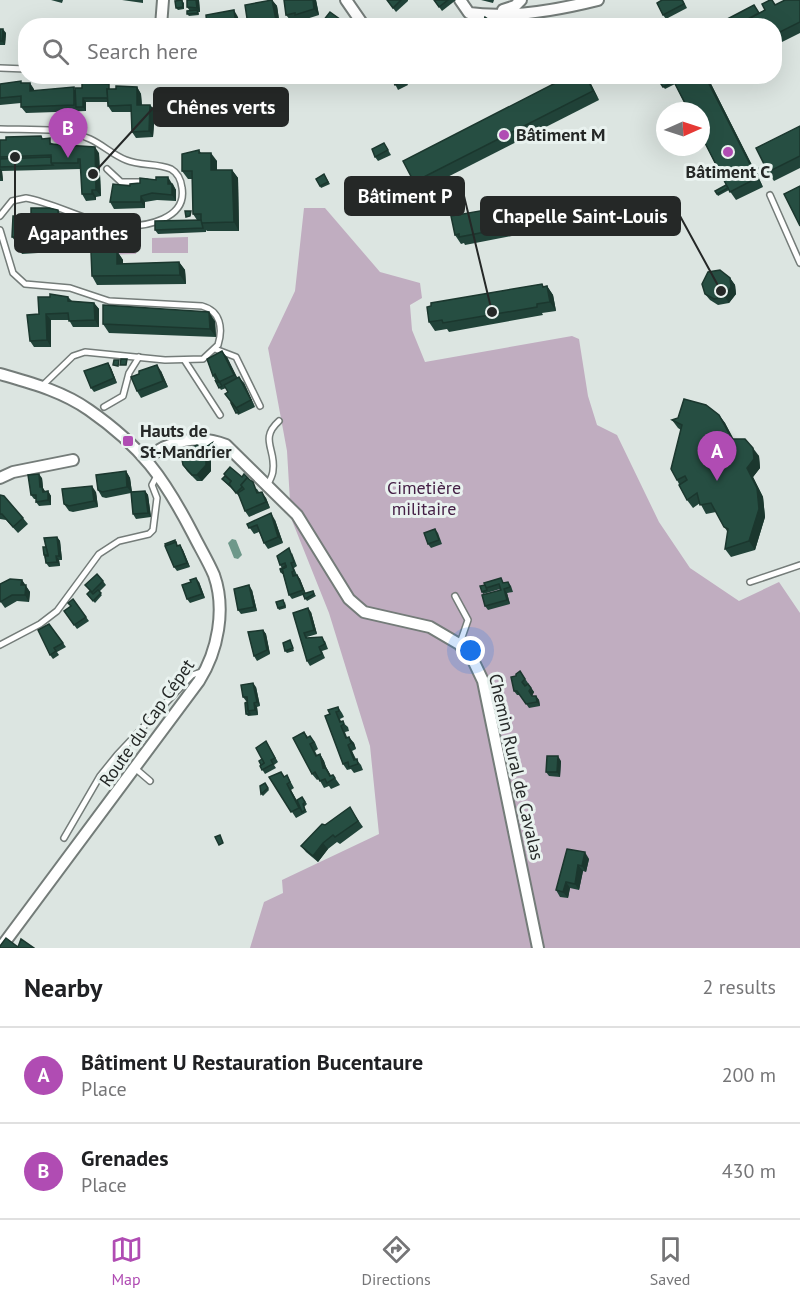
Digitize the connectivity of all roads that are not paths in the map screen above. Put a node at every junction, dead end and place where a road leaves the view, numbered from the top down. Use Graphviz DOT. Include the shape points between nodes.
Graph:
graph roads {
  1 [pos="163,0"];
  2 [pos="346,0"];
  3 [pos="460,0"];
  4 [pos="521,0"];
  5 [pos="598,0"];
  6 [pos="485,16"];
  7 [pos="162,18"];
  8 [pos="358,18"];
  9 [pos="0,68"];
  10 [pos="18,69"];
  11 [pos="0,129"];
  12 [pos="106,169"];
  13 [pos="175,173"];
  14 [pos="168,177"];
  15 [pos="155,182"];
  16 [pos="770,195"];
  17 [pos="0,216"];
  18 [pos="0,230"];
  19 [pos="800,264"];
  20 [pos="215,349"];
  21 [pos="139,357"];
  22 [pos="185,361"];
  23 [pos="0,374"];
  24 [pos="42,386"];
  25 [pos="260,406"];
  26 [pos="104,407"];
  27 [pos="220,415"];
  28 [pos="279,421"];
  29 [pos="146,459"];
  30 [pos="73,460"];
  31 [pos="158,472"];
  32 [pos="0,478"];
  33 [pos="268,484"];
  34 [pos="800,565"];
  35 [pos="750,582"];
  36 [pos="455,596"];
  37 [pos="459,644"];
  38 [pos="0,645"];
  39 [pos="206,670"];
  40 [pos="136,769"];
  41 [pos="150,781"];
  42 [pos="64,838"];
  43 [pos="2,947"];
  44 [pos="538,948"];
  1 -- 7 [label="street"];
  2 -- 8 [label="street"];
  3 -- 6 [label="street" via="469,13"];
  4 -- 6 [label="street" via="515,6"];
  5 -- 6 [label="street"];
  9 -- 10 [label="lane"];
  11 -- 13 [label="lane" via="89,138 126,161"];
  12 -- 15 [label="lane" via="121,182"];
  13 -- 14 [label="lane"];
  13 -- 17 [label="lane" via="183,189 180,206 172,214 151,222 113,225 26,198 12,201"];
  16 -- 19 [label="lane"];
  18 -- 20 [label="lane" via="13,273 25,284 70,288 109,301 207,307 220,322"];
  20 -- 22 [label="lane" via="203,359"];
  20 -- 25 [label="lane" via="236,357"];
  21 -- 22 [label="lane"];
  21 -- 24 [label="lane" via="78,353"];
  21 -- 26 [label="lane" via="129,373 123,396"];
  22 -- 27 [label="lane"];
  23 -- 24 [label="street, Route du Cap Cépet"];
  24 -- 29 [label="street, Route du Cap Cépet" via="89,410"];
  28 -- 33 [label="lane" via="268,436 273,470"];
  29 -- 31 [label="street, Route du Cap Cépet"];
  29 -- 33 [label="street, Chemin Rural de Cavalas" via="176,442 212,439 226,445"];
  30 -- 32 [label="street"];
  31 -- 38 [label="lane" via="152,484 157,498 153,530 119,541 99,554 57,611"];
  31 -- 39 [label="street, Route du Cap Cépet" via="214,576 220,613 218,635"];
  33 -- 37 [label="street, Chemin Rural de Cavalas" via="297,515 349,598 364,612 430,627"];
  34 -- 35 [label="lane"];
  36 -- 37 [label="lane" via="468,620"];
  37 -- 44 [label="street, Chemin Rural de Cavalas" via="473,660 483,681"];
  39 -- 40 [label="street, Route du Cap Cépet"];
  39 -- 42 [label="lane" via="192,675 117,755 100,776"];
  40 -- 41 [label="lane"];
  40 -- 43 [label="street, Route du Cap Cépet"];
}
